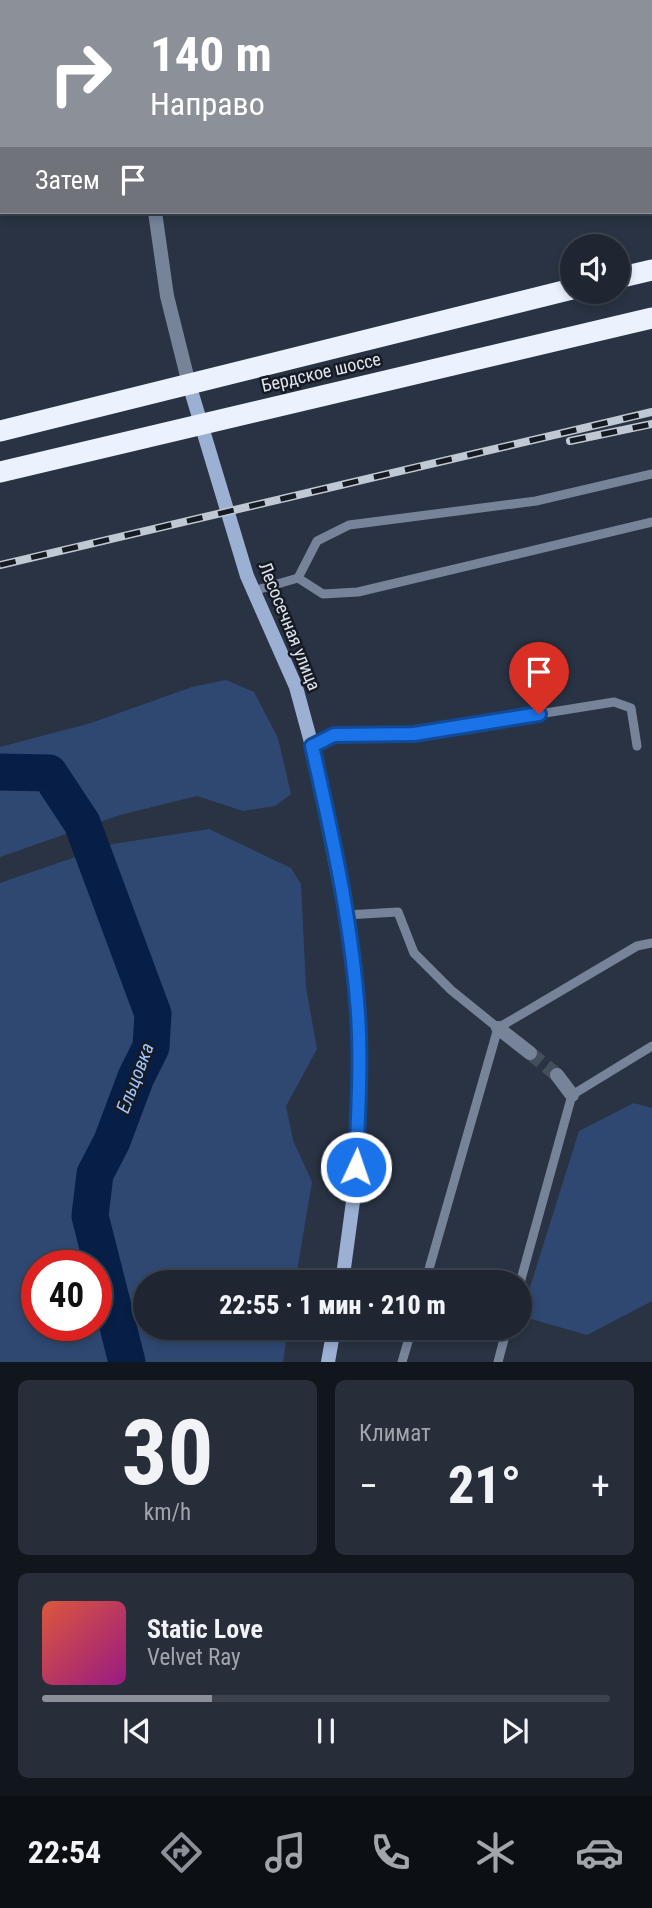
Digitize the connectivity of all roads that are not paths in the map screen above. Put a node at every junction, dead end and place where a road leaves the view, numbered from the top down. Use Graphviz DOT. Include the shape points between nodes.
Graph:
graph roads {
  1 [pos="155,214"];
  2 [pos="652,270"];
  3 [pos="630,275"];
  4 [pos="560,292"];
  5 [pos="652,318"];
  6 [pos="189,384"];
  7 [pos="200,424"];
  8 [pos="0,431"];
  9 [pos="0,472"];
  10 [pos="652,474"];
  11 [pos="652,522"];
  12 [pos="298,578"];
  13 [pos="260,589"];
  14 [pos="312,746"];
  15 [pos="637,746"];
  16 [pos="346,915"];
  17 [pos="652,943"];
  18 [pos="498,1028"];
  19 [pos="652,1046"];
  20 [pos="530,1053"];
  21 [pos="557,1075"];
  22 [pos="572,1095"];
  23 [pos="344,1270"];
  24 [pos="429,1270"];
  25 [pos="524,1270"];
  26 [pos="332,1340"];
  27 [pos="408,1340"];
  28 [pos="504,1340"];
  29 [pos="328,1362"];
  30 [pos="402,1362"];
  31 [pos="498,1362"];
  1 -- 6 [label="street" via="167,296"];
  2 -- 3 [label="highway"];
  4 -- 6 [label="highway, Бердское шоссе"];
  5 -- 7 [label="highway, Бердское шоссе"];
  6 -- 7 [label="street"];
  6 -- 8 [label="highway, Бердское шоссе"];
  7 -- 9 [label="highway, Бердское шоссе"];
  7 -- 14 [label="street, Лесосечная улица" via="247,576 296,687"];
  10 -- 12 [label="lane" via="536,501 349,525 317,541"];
  11 -- 12 [label="lane" via="358,592 323,594"];
  12 -- 13 [label="lane"];
  14 -- 15 [label="lane" via="334,735 414,734 614,702 631,708"];
  14 -- 16 [label="street, Лесосечная улица"];
  16 -- 18 [label="lane" via="398,912 414,953"];
  16 -- 23 [label="street, Лесосечная улица" via="358,1002 360,1087"];
  17 -- 18 [label="lane" via="636,946"];
  18 -- 20 [label="street"];
  18 -- 24 [label="lane"];
  19 -- 22 [label="lane"];
  21 -- 22 [label="street"];
  22 -- 25 [label="lane"];
  26 -- 29 [label="street"];
  27 -- 30 [label="lane"];
  28 -- 31 [label="lane"];
}
